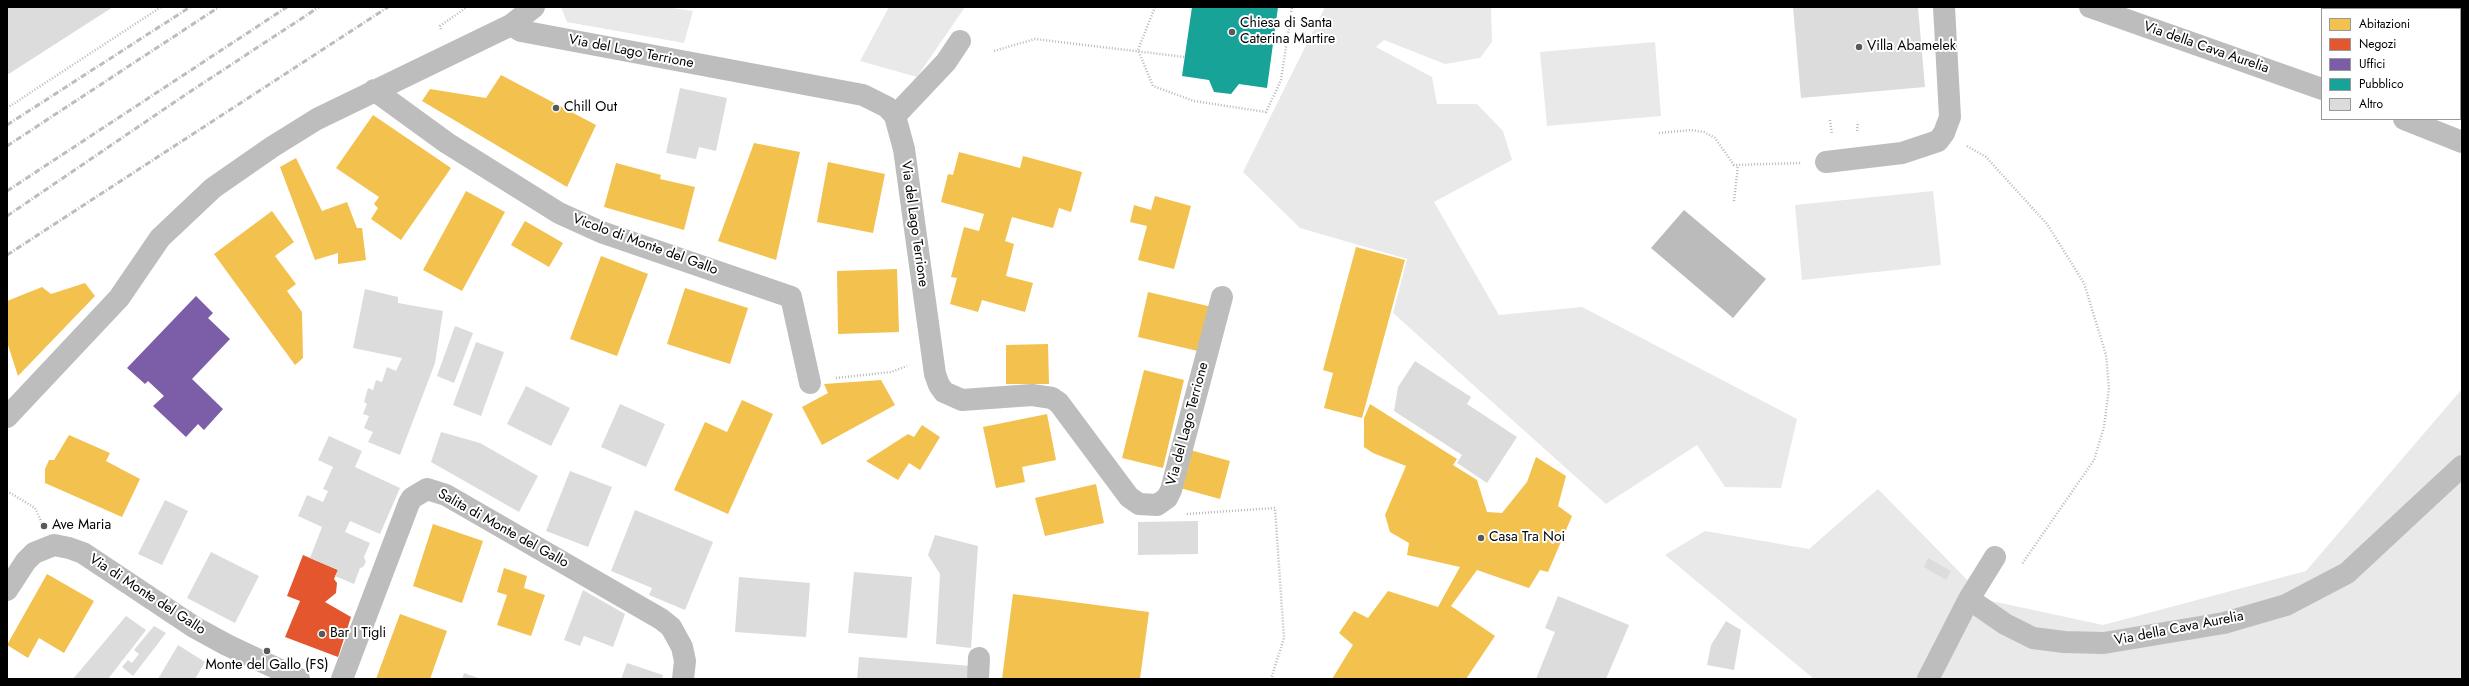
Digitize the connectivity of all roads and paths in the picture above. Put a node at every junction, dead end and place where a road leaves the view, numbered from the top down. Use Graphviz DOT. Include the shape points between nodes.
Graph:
graph roads {
  1 [pos="161,7"];
  2 [pos="467,7"];
  3 [pos="534,7"];
  4 [pos="1156,7"];
  5 [pos="1292,7"];
  6 [pos="1944,7"];
  7 [pos="2090,7"];
  8 [pos="511,25"];
  9 [pos="440,26"];
  10 [pos="960,41"];
  11 [pos="1138,50"];
  12 [pos="994,51"];
  13 [pos="1185,57"];
  14 [pos="2321,89"];
  15 [pos="374,90"];
  16 [pos="7,108"];
  17 [pos="895,116"];
  18 [pos="1830,120"];
  19 [pos="2407,120"];
  20 [pos="1659,133"];
  21 [pos="1832,133"];
  22 [pos="1944,133"];
  23 [pos="2462,142"];
  24 [pos="1826,162"];
  25 [pos="1738,165"];
  26 [pos="1734,201"];
  27 [pos="1222,297"];
  28 [pos="933,359"];
  29 [pos="810,383"];
  30 [pos="7,417"];
  31 [pos="2462,466"];
  32 [pos="7,491"];
  33 [pos="1182,515"];
  34 [pos="54,546"];
  35 [pos="1995,557"];
  36 [pos="2018,570"];
  37 [pos="7,590"];
  38 [pos="1970,599"];
  39 [pos="979,658"];
  40 [pos="299,679"];
  41 [pos="342,679"];
  42 [pos="683,679"];
  43 [pos="978,679"];
  44 [pos="1271,679"];
  45 [pos="1928,679"];
  1 -- 16 [label="path"];
  2 -- 9 [label="path"];
  3 -- 8 [label="street"];
  4 -- 11 [label="path"];
  5 -- 11 [label="path" via="1281,80 1266,112 1194,101 1153,86"];
  6 -- 22 [label="street" via="1950,117"];
  7 -- 14 [label="street, Via della Cava Aurelia"];
  8 -- 15 [label="street"];
  8 -- 17 [label="street, Via del Lago Terrione" via="521,31 863,95 887,107"];
  10 -- 17 [label="street" via="946,62"];
  11 -- 12 [label="path" via="1035,39"];
  11 -- 13 [label="path"];
  15 -- 29 [label="street, Vicolo di Monte del Gallo" via="447,144 559,213 600,232 791,297"];
  15 -- 30 [label="street" via="296,131 231,175 197,202 151,250 119,298"];
  17 -- 28 [label="street, Via del Lago Terrione" via="904,149"];
  18 -- 21 [label="path"];
  19 -- 23 [label="street"];
  20 -- 25 [label="path" via="1691,130 1704,132 1715,138 1734,165"];
  22 -- 24 [label="street" via="1938,141 1902,153"];
  22 -- 36 [label="path" via="1986,157 2047,224 2084,283 2106,356 2109,388 2104,428 2094,460"];
  24 -- 25 [label="path"];
  25 -- 26 [label="path"];
  27 -- 28 [label="street, Via del Lago Terrione" via="1175,478 1167,498 1157,505 1139,504 1129,497 1059,403 1052,398 1032,395 970,400 953,397 939,385 934,374"];
  28 -- 29 [label="path" via="891,372"];
  31 -- 38 [label="street, Via della Cava Aurelia" via="2348,574 2286,605 2224,623 2104,643 2064,642 2033,638 2004,624"];
  32 -- 34 [label="path" via="35,508"];
  33 -- 44 [label="path" via="1275,508 1284,638"];
  34 -- 37 [label="street" via="40,549 30,557"];
  34 -- 40 [label="street, Via di Monte del Gallo" via="83,553 194,627"];
  35 -- 38 [label="street"];
  38 -- 45 [label="street"];
  39 -- 43 [label="street"];
  41 -- 42 [label="street, Salita di Monte del Gallo" via="409,503 426,489 446,495 661,619 678,638 685,654"];
}
